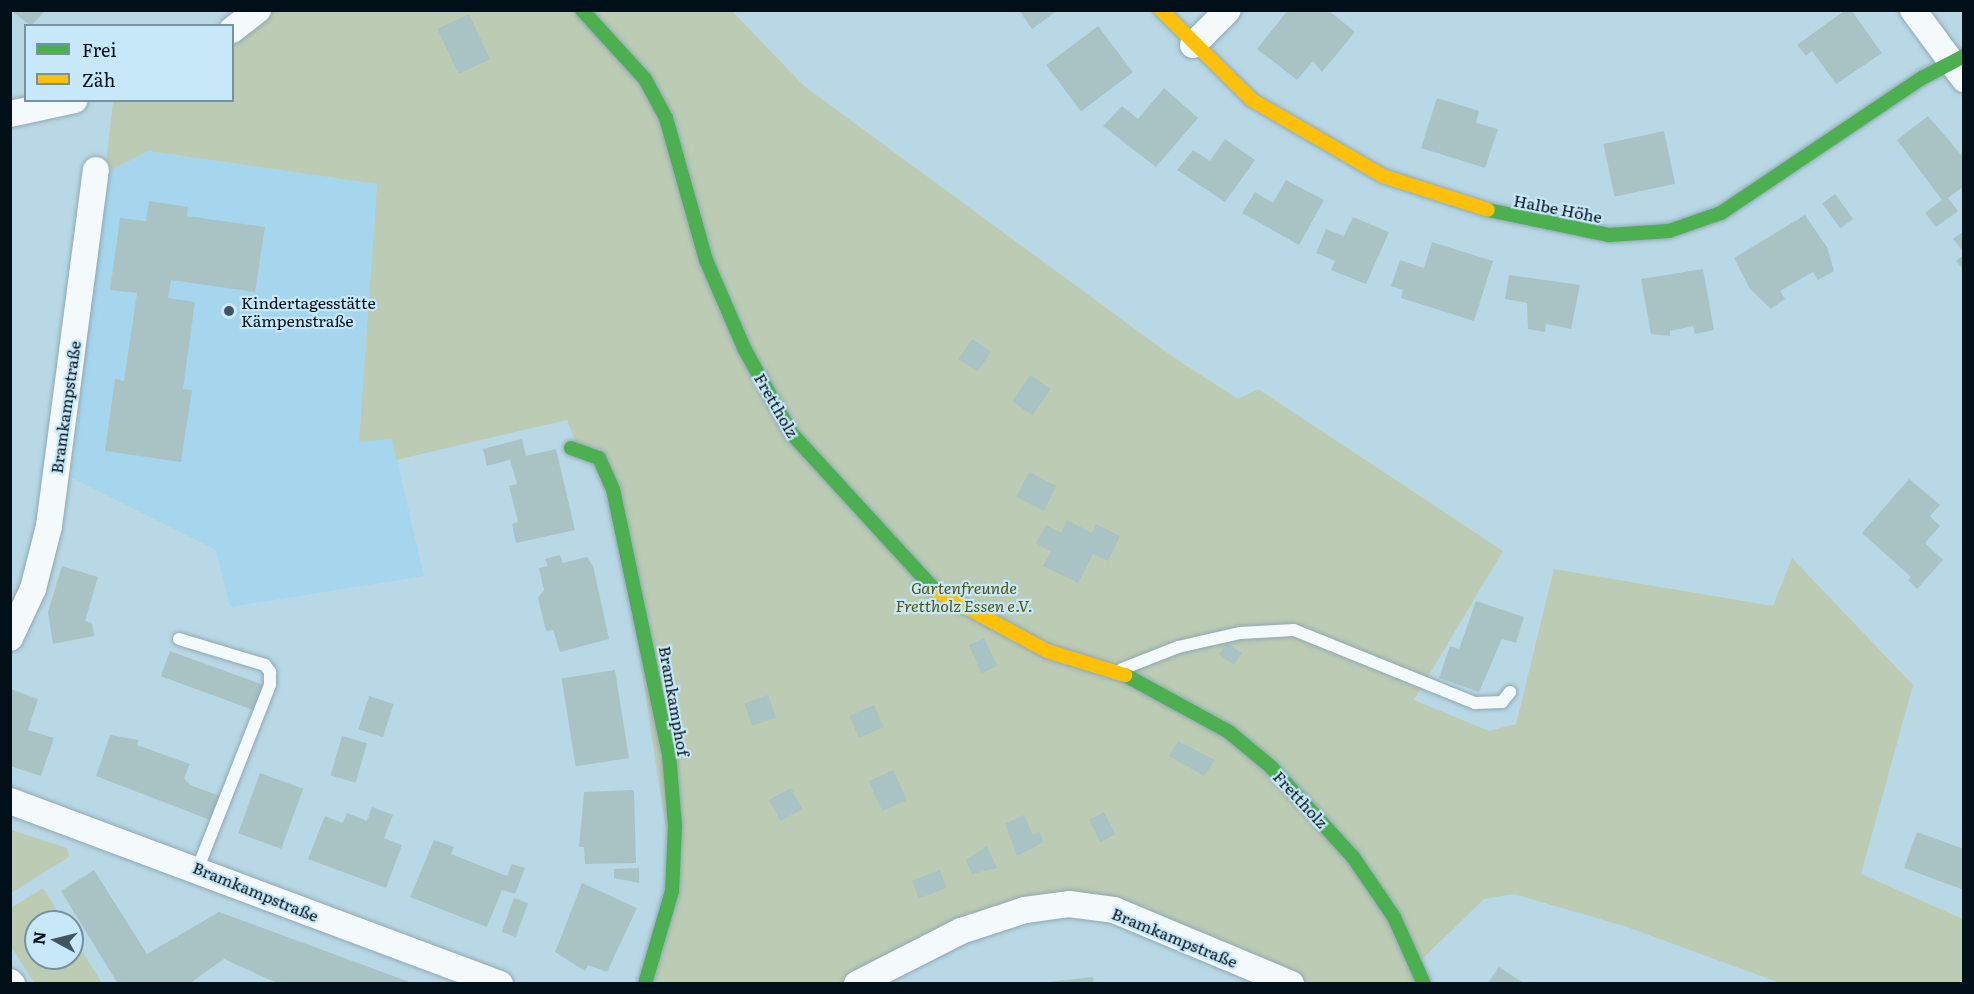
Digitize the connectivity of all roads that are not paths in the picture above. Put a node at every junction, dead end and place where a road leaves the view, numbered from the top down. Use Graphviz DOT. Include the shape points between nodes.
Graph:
graph roads {
  1 [pos="258,10"];
  2 [pos="582,10"];
  3 [pos="1161,10"];
  4 [pos="1228,10"];
  5 [pos="1913,10"];
  6 [pos="234,28"];
  7 [pos="1193,45"];
  8 [pos="1959,66"];
  9 [pos="66,102"];
  10 [pos="10,114"];
  11 [pos="96,170"];
  12 [pos="571,448"];
  13 [pos="10,638"];
  14 [pos="179,639"];
  15 [pos="1118,671"];
  16 [pos="1510,692"];
  17 [pos="10,801"];
  18 [pos="198,868"];
  19 [pos="500,984"];
  20 [pos="645,984"];
  21 [pos="856,984"];
  22 [pos="1291,984"];
  23 [pos="1424,984"];
  1 -- 6 [label="street"];
  2 -- 15 [label="street, Frettholz" via="645,79 666,118 705,260 745,350 791,433 836,488 936,591 1047,651"];
  3 -- 7 [label="street, Halbe Höhe"];
  4 -- 7 [label="street"];
  5 -- 8 [label="street"];
  7 -- 8 [label="street, Halbe Höhe" via="1252,99 1383,176 1498,214 1609,235 1669,231 1721,213"];
  9 -- 10 [label="street"];
  11 -- 13 [label="street, Bramkampstraße" via="49,526 33,589"];
  12 -- 20 [label="street, Bramkamphof" via="599,458 613,489 669,754 675,826 672,891"];
  14 -- 18 [label="lane" via="265,665 270,672 270,685"];
  15 -- 16 [label="lane" via="1178,647 1286,630 1475,704 1502,702"];
  15 -- 23 [label="street, Frettholz" via="1229,732 1271,767 1353,856 1394,917"];
  17 -- 18 [label="street, Bramkampstraße"];
  18 -- 19 [label="street, Bramkampstraße"];
  21 -- 22 [label="street, Bramkampstraße" via="961,931 1024,910 1069,904 1114,910"];
}
